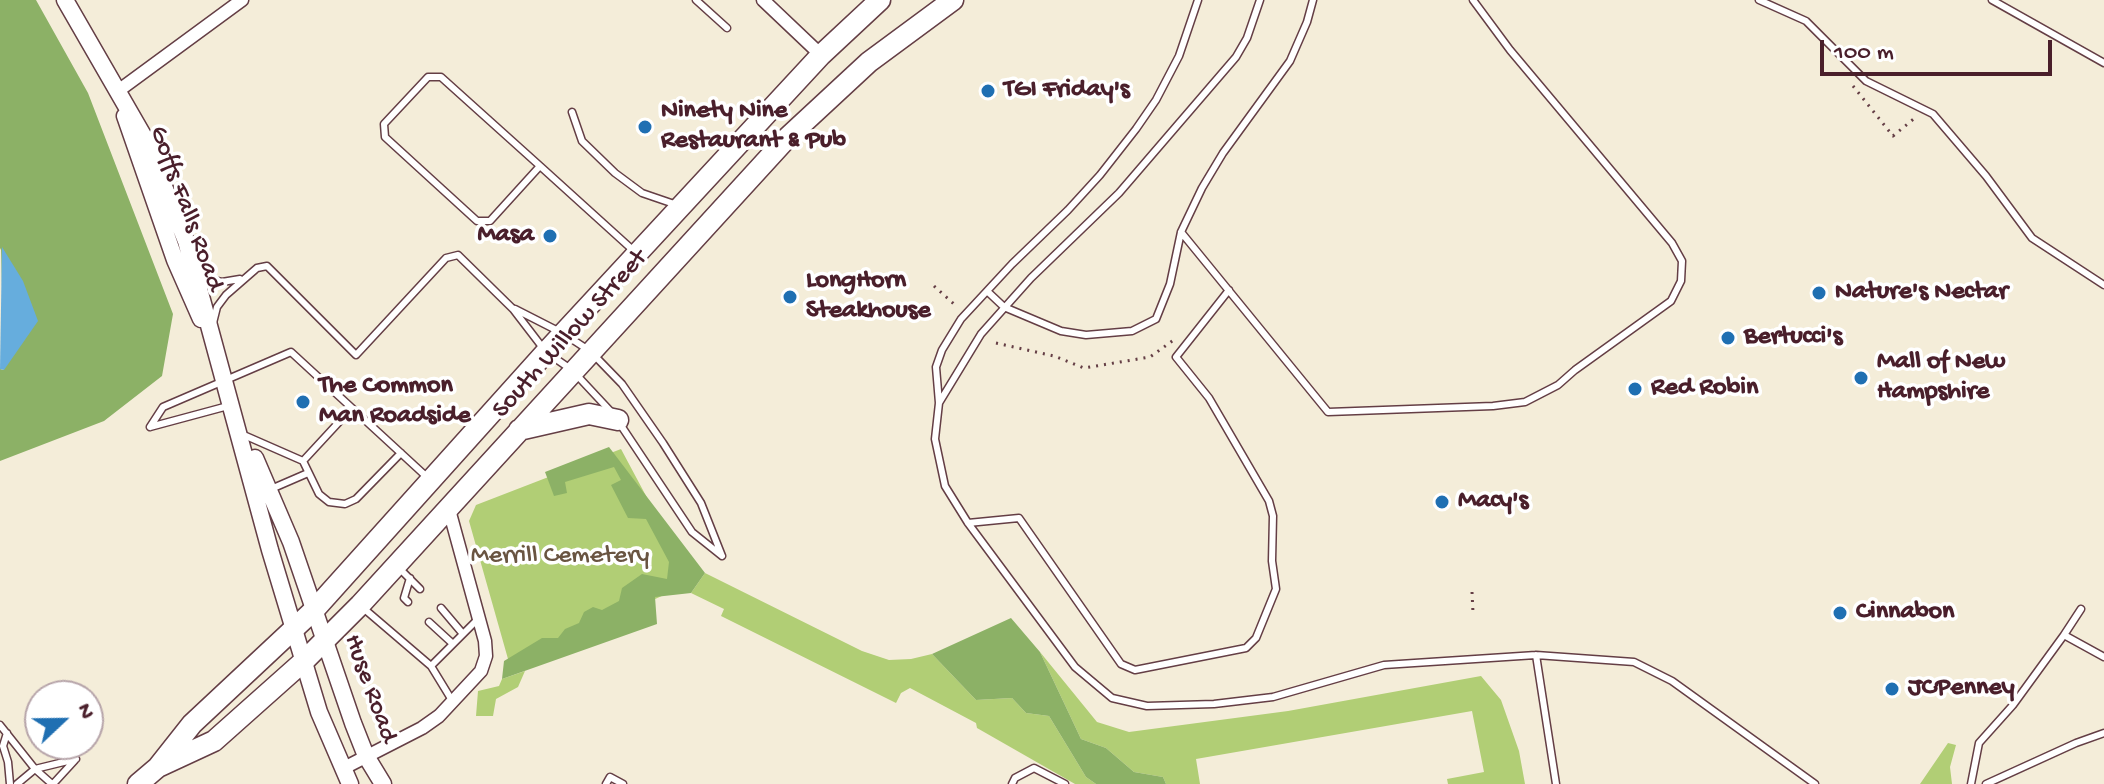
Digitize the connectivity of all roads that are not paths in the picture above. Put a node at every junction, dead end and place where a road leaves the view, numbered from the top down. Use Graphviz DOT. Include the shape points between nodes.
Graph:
graph roads {
  1 [pos="65,0"];
  2 [pos="242,0"];
  3 [pos="696,0"];
  4 [pos="763,0"];
  5 [pos="880,0"];
  6 [pos="953,0"];
  7 [pos="1198,0"];
  8 [pos="1260,0"];
  9 [pos="1313,0"];
  10 [pos="1473,0"];
  11 [pos="1759,0"];
  12 [pos="1992,0"];
  13 [pos="727,28"];
  14 [pos="821,55"];
  15 [pos="2104,63"];
  16 [pos="118,91"];
  17 [pos="572,112"];
  18 [pos="540,166"];
  19 [pos="681,207"];
  20 [pos="1181,232"];
  21 [pos="637,255"];
  22 [pos="195,269"];
  23 [pos="243,278"];
  24 [pos="2104,285"];
  25 [pos="1229,290"];
  26 [pos="987,291"];
  27 [pos="1004,307"];
  28 [pos="513,309"];
  29 [pos="564,334"];
  30 [pos="212,342"];
  31 [pos="590,351"];
  32 [pos="546,352"];
  33 [pos="572,370"];
  34 [pos="225,380"];
  35 [pos="939,403"];
  36 [pos="232,405"];
  37 [pos="352,408"];
  38 [pos="618,420"];
  39 [pos="519,430"];
  40 [pos="246,436"];
  41 [pos="401,453"];
  42 [pos="303,461"];
  43 [pos="308,473"];
  44 [pos="431,480"];
  45 [pos="269,490"];
  46 [pos="448,506"];
  47 [pos="968,523"];
  48 [pos="403,571"];
  49 [pos="420,589"];
  50 [pos="408,602"];
  51 [pos="360,605"];
  52 [pos="441,608"];
  53 [pos="315,609"];
  54 [pos="2081,609"];
  55 [pos="479,618"];
  56 [pos="429,622"];
  57 [pos="295,629"];
  58 [pos="463,634"];
  59 [pos="2064,635"];
  60 [pos="326,640"];
  61 [pos="453,644"];
  62 [pos="1536,655"];
  63 [pos="2104,657"];
  64 [pos="305,660"];
  65 [pos="431,666"];
  66 [pos="453,703"];
  67 [pos="0,725"];
  68 [pos="7,733"];
  69 [pos="2104,733"];
  70 [pos="366,756"];
  71 [pos="158,767"];
  72 [pos="35,769"];
  73 [pos="346,776"];
  74 [pos="10,784"];
  75 [pos="17,784"];
  76 [pos="52,784"];
  77 [pos="138,784"];
  78 [pos="383,784"];
  79 [pos="606,784"];
  80 [pos="623,784"];
  81 [pos="1012,784"];
  82 [pos="1065,784"];
  83 [pos="1556,784"];
  84 [pos="1815,784"];
  85 [pos="1971,784"];
  86 [pos="1986,784"];
  1 -- 16 [label="street, Goffs Falls Road"];
  2 -- 16 [label="street"];
  3 -- 13 [label="lane"];
  4 -- 14 [label="street"];
  5 -- 14 [label="main road, South Willow Street"];
  6 -- 31 [label="main road, South Willow Street" via="816,109"];
  7 -- 26 [label="lane" via="1179,56 1136,129 1100,175"];
  8 -- 27 [label="lane" via="1236,57 1158,151"];
  9 -- 20 [label="lane" via="1290,61 1223,153"];
  10 -- 25 [label="lane" via="1672,243 1682,261 1681,281 1671,301 1558,385 1525,402 1328,412"];
  11 -- 24 [label="lane" via="1806,21 1866,81 1933,114 2032,238"];
  12 -- 15 [label="lane"];
  14 -- 19 [label="main road, South Willow Street"];
  16 -- 22 [label="street, Goffs Falls Road" via="156,161"];
  16 -- 30 [label="street, Goffs Falls Road" via="180,272"];
  17 -- 19 [label="lane" via="582,141 615,173 642,193"];
  18 -- 18 [label="lane" via="441,77 428,77 384,124 385,137 477,221 490,221"];
  18 -- 21 [label="lane"];
  19 -- 21 [label="main road, South Willow Street"];
  20 -- 25 [label="lane"];
  20 -- 27 [label="lane" via="1156,319 1132,331 1061,331"];
  21 -- 29 [label="main road, South Willow Street"];
  22 -- 23 [label="lane" via="222,282"];
  22 -- 30 [label="street, Goffs Falls Road"];
  23 -- 28 [label="lane" via="262,266 271,268 356,355 446,258 458,255"];
  23 -- 30 [label="lane" via="217,307"];
  25 -- 47 [label="lane" via="1176,357 1209,398 1273,516 1276,589 1256,638 1246,648 1135,670 1121,664 1019,518"];
  26 -- 27 [label="lane"];
  26 -- 35 [label="lane" via="942,350 936,367"];
  27 -- 35 [label="lane"];
  28 -- 29 [label="lane"];
  28 -- 32 [label="lane"];
  29 -- 31 [label="lane"];
  29 -- 32 [label="main road, South Willow Street"];
  30 -- 34 [label="street, Goffs Falls Road"];
  31 -- 33 [label="main road, South Willow Street"];
  31 -- 38 [label="lane" via="635,401 663,443 701,503 722,556 692,532"];
  32 -- 33 [label="lane"];
  32 -- 44 [label="main road, South Willow Street"];
  33 -- 38 [label="lane"];
  33 -- 39 [label="main road, South Willow Street"];
  34 -- 36 [label="street, Goffs Falls Road"];
  34 -- 36 [label="lane" via="163,407 150,427"];
  34 -- 37 [label="lane" via="291,352"];
  35 -- 47 [label="lane" via="935,439 945,486"];
  36 -- 40 [label="street, Goffs Falls Road"];
  36 -- 57 [label="street, Goffs Falls Road"];
  37 -- 41 [label="lane"];
  37 -- 42 [label="lane"];
  38 -- 39 [label="main road" via="595,413"];
  39 -- 46 [label="main road, South Willow Street"];
  40 -- 42 [label="lane"];
  40 -- 45 [label="street, Goffs Falls Road"];
  41 -- 43 [label="lane" via="345,504 319,494"];
  41 -- 44 [label="lane"];
  42 -- 43 [label="lane"];
  43 -- 45 [label="lane"];
  44 -- 53 [label="main road, South Willow Street"];
  45 -- 53 [label="street, Goffs Falls Road"];
  46 -- 48 [label="main road, South Willow Street"];
  46 -- 55 [label="street"];
  47 -- 62 [label="lane" via="1075,667 1112,698 1147,706 1214,704 1273,697 1384,665"];
  48 -- 49 [label="lane"];
  48 -- 50 [label="lane"];
  48 -- 51 [label="main road, South Willow Street"];
  51 -- 60 [label="main road, South Willow Street"];
  51 -- 65 [label="lane"];
  52 -- 58 [label="lane"];
  53 -- 57 [label="main road, South Willow Street"];
  53 -- 60 [label="street, Huse Road"];
  54 -- 59 [label="lane"];
  55 -- 58 [label="lane"];
  55 -- 66 [label="street" via="486,656 481,671"];
  56 -- 61 [label="lane"];
  57 -- 64 [label="street, Goffs Falls Road"];
  57 -- 71 [label="main road, South Willow Street" via="192,724"];
  58 -- 61 [label="lane"];
  59 -- 63 [label="lane"];
  59 -- 85 [label="lane" via="1979,743"];
  60 -- 64 [label="main road, South Willow Street"];
  60 -- 70 [label="street, Huse Road"];
  61 -- 65 [label="lane"];
  62 -- 83 [label="lane"];
  62 -- 84 [label="lane" via="1634,662 1672,681"];
  64 -- 71 [label="main road, South Willow Street" via="214,741"];
  64 -- 73 [label="street, Huse Road" via="319,712"];
  65 -- 66 [label="lane"];
  66 -- 70 [label="street" via="422,728"];
  67 -- 68 [label="lane"];
  68 -- 72 [label="lane"];
  68 -- 74 [label="lane" via="3,746"];
  69 -- 86 [label="lane"];
  70 -- 73 [label="street"];
  70 -- 78 [label="street, Huse Road"];
  71 -- 77 [label="main road, South Willow Street"];
  72 -- 75 [label="lane"];
  72 -- 76 [label="lane"];
  72 -- 76 [label="lane" via="76,759"];
  79 -- 80 [label="lane" via="610,777"];
  81 -- 82 [label="lane" via="1034,768"];
}
